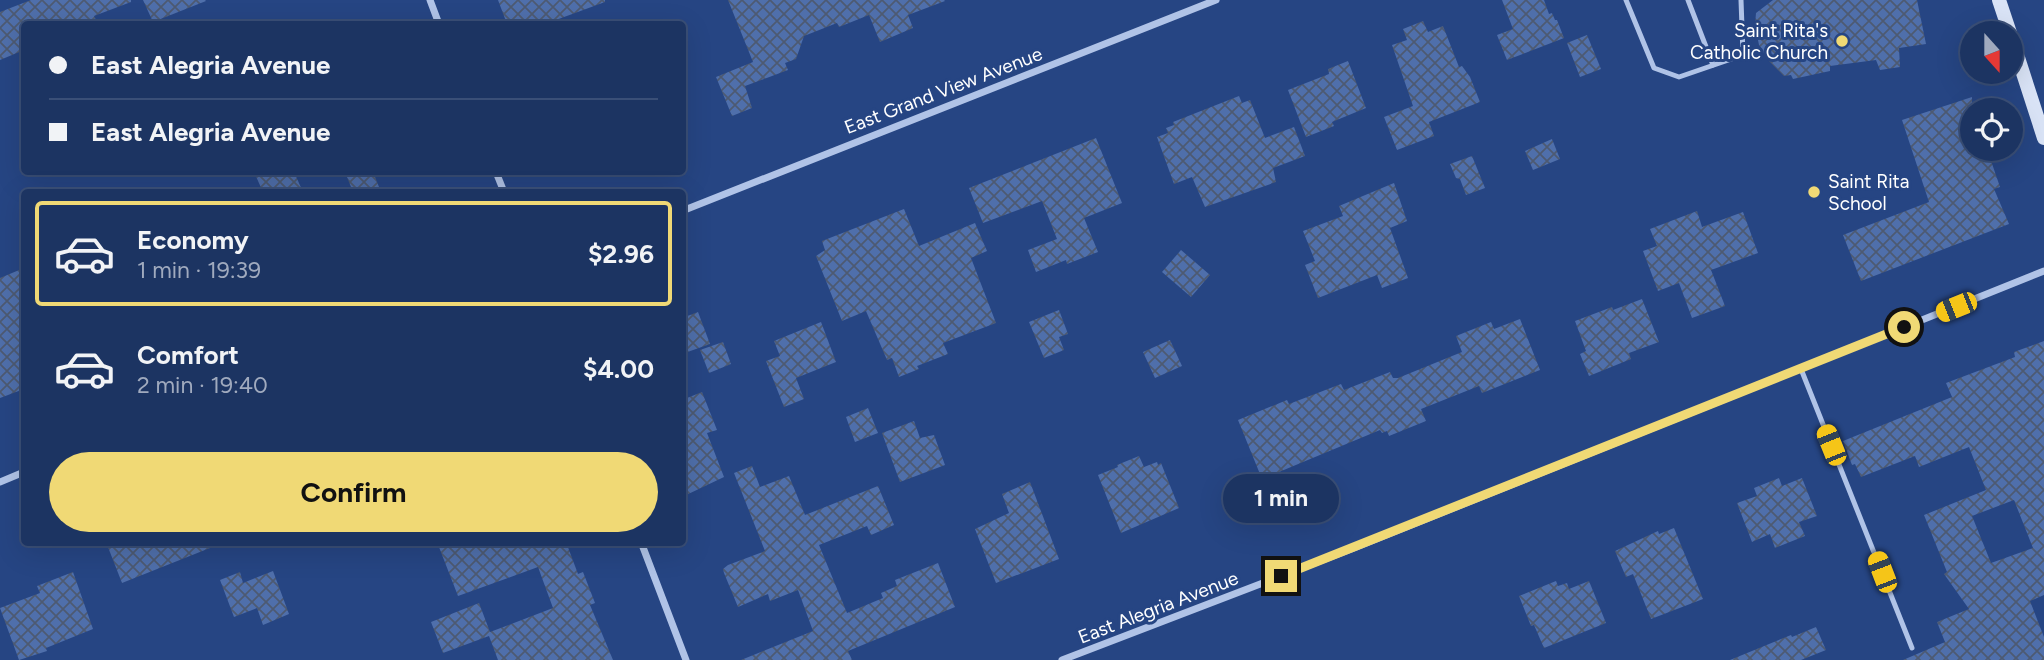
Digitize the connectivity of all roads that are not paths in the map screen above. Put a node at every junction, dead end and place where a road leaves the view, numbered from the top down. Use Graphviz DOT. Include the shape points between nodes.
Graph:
graph roads {
  1 [pos="430,0"];
  2 [pos="1216,0"];
  3 [pos="1626,0"];
  4 [pos="1688,0"];
  5 [pos="1741,0"];
  6 [pos="1999,0"];
  7 [pos="438,21"];
  8 [pos="2006,21"];
  9 [pos="1713,65"];
  10 [pos="2023,73"];
  11 [pos="2043,134"];
  12 [pos="686,209"];
  13 [pos="2044,271"];
  14 [pos="1801,369"];
  15 [pos="21,473"];
  16 [pos="0,482"];
  17 [pos="643,546"];
  18 [pos="1912,648"];
  19 [pos="687,660"];
  20 [pos="1062,660"];
  1 -- 7 [label="street"];
  2 -- 12 [label="street, East Grand View Avenue"];
  3 -- 9 [label="lane" via="1654,68 1679,77"];
  4 -- 9 [label="lane"];
  5 -- 9 [label="lane" via="1743,54"];
  6 -- 8 [label="street"];
  10 -- 11 [label="street"];
  13 -- 14 [label="street, East Alegria Avenue"];
  14 -- 18 [label="lane"];
  14 -- 20 [label="street, East Alegria Avenue"];
  15 -- 16 [label="street"];
  17 -- 19 [label="street"];
}
